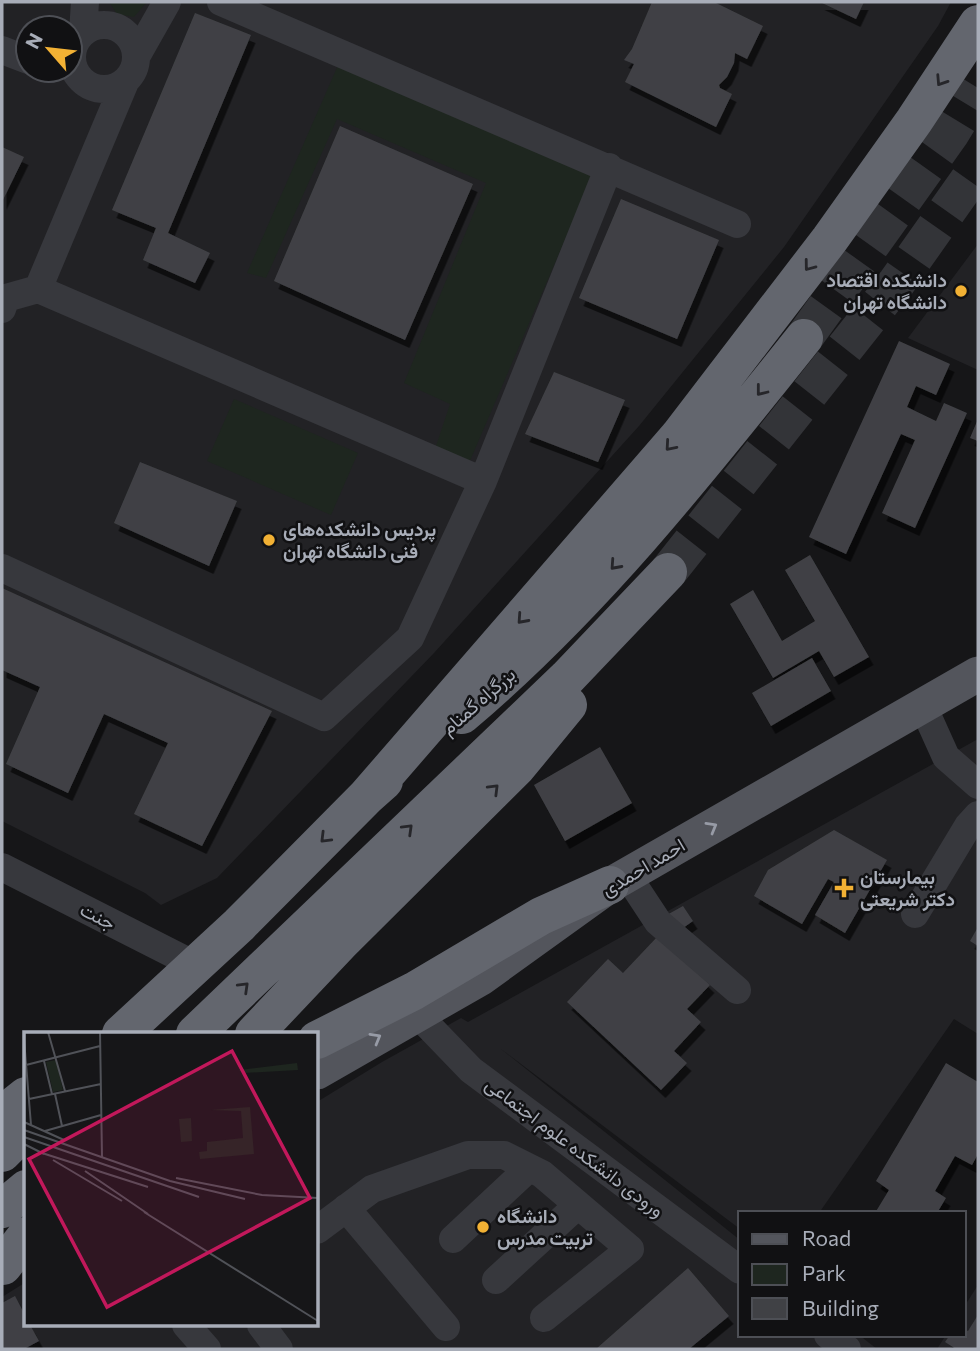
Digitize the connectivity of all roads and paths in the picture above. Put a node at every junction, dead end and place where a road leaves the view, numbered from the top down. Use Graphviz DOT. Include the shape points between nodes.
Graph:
graph roads {
  1 [pos="167,2"];
  2 [pos="221,2"];
  3 [pos="978,24"];
  4 [pos="84,32"];
  5 [pos="136,55"];
  6 [pos="84,81"];
  7 [pos="125,82"];
  8 [pos="609,167"];
  9 [pos="737,224"];
  10 [pos="38,289"];
  11 [pos="3,301"];
  12 [pos="804,338"];
  13 [pos="483,481"];
  14 [pos="2,568"];
  15 [pos="978,674"];
  16 [pos="922,706"];
  17 [pos="978,785"];
  18 [pos="366,797"];
  19 [pos="978,815"];
  20 [pos="2,867"];
  21 [pos="619,880"];
  22 [pos="915,914"];
  23 [pos="195,965"];
  24 [pos="737,990"];
  25 [pos="417,1014"];
  26 [pos="133,1022"];
  27 [pos="115,1032"];
  28 [pos="197,1032"];
  29 [pos="256,1032"];
  30 [pos="318,1039"];
  31 [pos="318,1071"];
  32 [pos="24,1098"];
  33 [pos="2,1115"];
  34 [pos="24,1131"];
  35 [pos="2,1153"];
  36 [pos="529,1167"];
  37 [pos="24,1191"];
  38 [pos="578,1205"];
  39 [pos="346,1208"];
  40 [pos="2,1209"];
  41 [pos="318,1229"];
  42 [pos="24,1239"];
  43 [pos="453,1239"];
  44 [pos="10,1262"];
  45 [pos="738,1269"];
  46 [pos="496,1280"];
  47 [pos="544,1318"];
  48 [pos="187,1326"];
  49 [pos="262,1326"];
  50 [pos="446,1327"];
  51 [pos="831,1337"];
  52 [pos="207,1349"];
  53 [pos="279,1349"];
  54 [pos="847,1349"];
  1 -- 5 [label="street"];
  2 -- 8 [label="street"];
  3 -- 18 [label="highway, one-way" via="830,239 679,436"];
  4 -- 5 [label="street" via="112,25 129,36"];
  5 -- 7 [label="street"];
  6 -- 7 [label="street" via="96,89"];
  7 -- 10 [label="street"];
  8 -- 9 [label="street"];
  8 -- 13 [label="street"];
  10 -- 11 [label="street"];
  10 -- 13 [label="street"];
  12 -- 18 [label="highway, بزرگراه گمنام, one-way" via="689,482 589,594 506,678"];
  13 -- 14 [label="street" via="410,638 324,717"];
  15 -- 16 [label="main road, احمد احمدی"];
  16 -- 17 [label="street" via="946,757"];
  21 -- 16 [label="main road, احمد احمدی, one-way"];
  18 -- 23 [label="highway, بزرگراه گمنام, one-way"];
  19 -- 22 [label="street"];
  20 -- 23 [label="street, جنت"];
  21 -- 24 [label="street" via="658,922"];
  21 -- 25 [label="main road, احمد احمدی" via="512,957"];
  21 -- 30 [label="highway" via="541,916 414,991"];
  23 -- 26 [label="highway, بزرگراه گمنام"];
  31 -- 25 [label="main road, احمد احمدی, one-way"];
  25 -- 45 [label="street, ورودی دانشکده علوم اجتماعی" via="471,1070"];
  26 -- 27 [label="highway, بزرگراه گمنام"];
  28 -- 29 [label="highway" via="567,678 668,572 517,767"];
  32 -- 33 [label="highway"];
  34 -- 35 [label="highway"];
  36 -- 38 [label="street"];
  36 -- 39 [label="street" via="504,1155 468,1154 372,1189"];
  36 -- 43 [label="street"];
  37 -- 40 [label="highway"];
  38 -- 46 [label="street"];
  38 -- 47 [label="street" via="630,1250"];
  39 -- 41 [label="street"];
  39 -- 50 [label="street"];
  42 -- 44 [label="highway"];
  48 -- 52 [label="street"];
  49 -- 53 [label="street"];
  51 -- 54 [label="street"];
}
